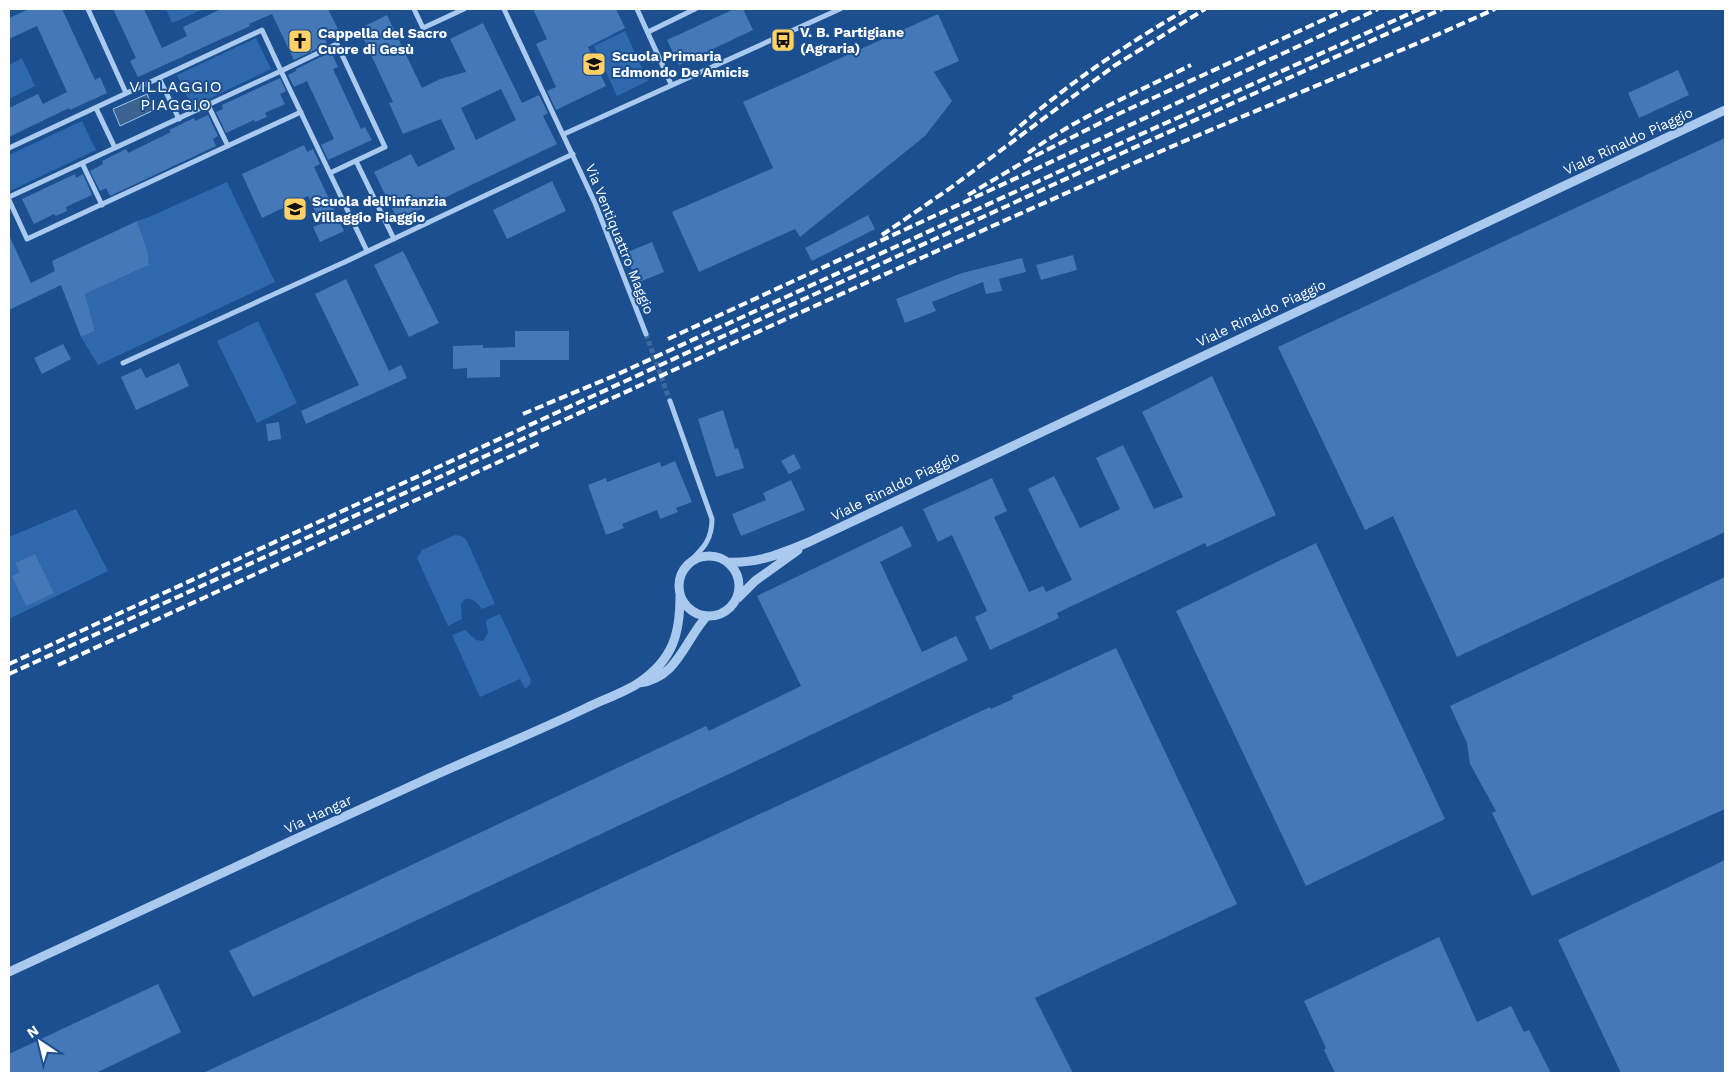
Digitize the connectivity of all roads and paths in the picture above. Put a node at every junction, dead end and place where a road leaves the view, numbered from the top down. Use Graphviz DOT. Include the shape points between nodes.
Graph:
graph roads {
  1 [pos="88,9"];
  2 [pos="414,9"];
  3 [pos="464,9"];
  4 [pos="504,9"];
  5 [pos="637,9"];
  6 [pos="694,9"];
  7 [pos="840,9"];
  8 [pos="648,32"];
  9 [pos="281,71"];
  10 [pos="159,78"];
  11 [pos="671,84"];
  12 [pos="126,93"];
  13 [pos="208,105"];
  14 [pos="96,108"];
  15 [pos="1725,110"];
  16 [pos="301,112"];
  17 [pos="179,119"];
  18 [pos="564,134"];
  19 [pos="228,146"];
  20 [pos="9,148"];
  21 [pos="115,148"];
  22 [pos="573,154"];
  23 [pos="356,161"];
  24 [pos="82,163"];
  25 [pos="330,173"];
  26 [pos="9,198"];
  27 [pos="102,205"];
  28 [pos="394,239"];
  29 [pos="367,251"];
  30 [pos="646,334"];
  31 [pos="124,363"];
  32 [pos="670,401"];
  33 [pos="809,542"];
  34 [pos="690,562"];
  35 [pos="728,562"];
  36 [pos="680,596"];
  37 [pos="734,602"];
  38 [pos="706,616"];
  39 [pos="639,683"];
  40 [pos="9,972"];
  1 -- 12 [label="street"];
  2 -- 3 [label="street" via="423,28"];
  4 -- 18 [label="street, Via Ventiquattro Maggio"];
  5 -- 8 [label="street"];
  6 -- 8 [label="street"];
  7 -- 11 [label="street"];
  8 -- 11 [label="street"];
  9 -- 10 [label="street" via="262,30"];
  9 -- 13 [label="street"];
  9 -- 16 [label="street"];
  9 -- 23 [label="street" via="337,44 385,147"];
  10 -- 12 [label="street"];
  10 -- 17 [label="street"];
  11 -- 18 [label="street"];
  12 -- 14 [label="street"];
  13 -- 17 [label="street"];
  13 -- 19 [label="street"];
  14 -- 20 [label="street"];
  14 -- 21 [label="street"];
  15 -- 33 [label="street, Viale Rinaldo Piaggio"];
  16 -- 19 [label="street"];
  16 -- 25 [label="street"];
  17 -- 21 [label="street"];
  18 -- 22 [label="street, Via Ventiquattro Maggio"];
  19 -- 27 [label="street"];
  21 -- 24 [label="street"];
  22 -- 28 [label="street, Via Ventiquattro Maggio"];
  22 -- 30 [label="street, Via Ventiquattro Maggio"];
  23 -- 25 [label="street"];
  23 -- 28 [label="street"];
  24 -- 26 [label="street"];
  24 -- 27 [label="street"];
  25 -- 29 [label="street"];
  26 -- 27 [label="street" via="27,239"];
  28 -- 29 [label="street, Via Ventiquattro Maggio"];
  29 -- 31 [label="street, Via Ventiquattro Maggio"];
  32 -- 34 [label="street" via="712,519 707,545"];
  33 -- 35 [label="street, Viale Rinaldo Piaggio" via="780,554"];
  33 -- 37 [label="street, Viale Rinaldo Piaggio" via="755,581"];
  34 -- 35 [label="street" via="709,555"];
  34 -- 36 [label="street" via="678,582"];
  35 -- 37 [label="street" via="738,577 739,588"];
  36 -- 38 [label="street" via="689,609"];
  36 -- 39 [label="street, Via Hangar" via="674,642 659,665"];
  37 -- 38 [label="street" via="721,613"];
  38 -- 39 [label="street, Via Hangar" via="671,667 659,678"];
  39 -- 40 [label="street, Via Hangar"];
}
